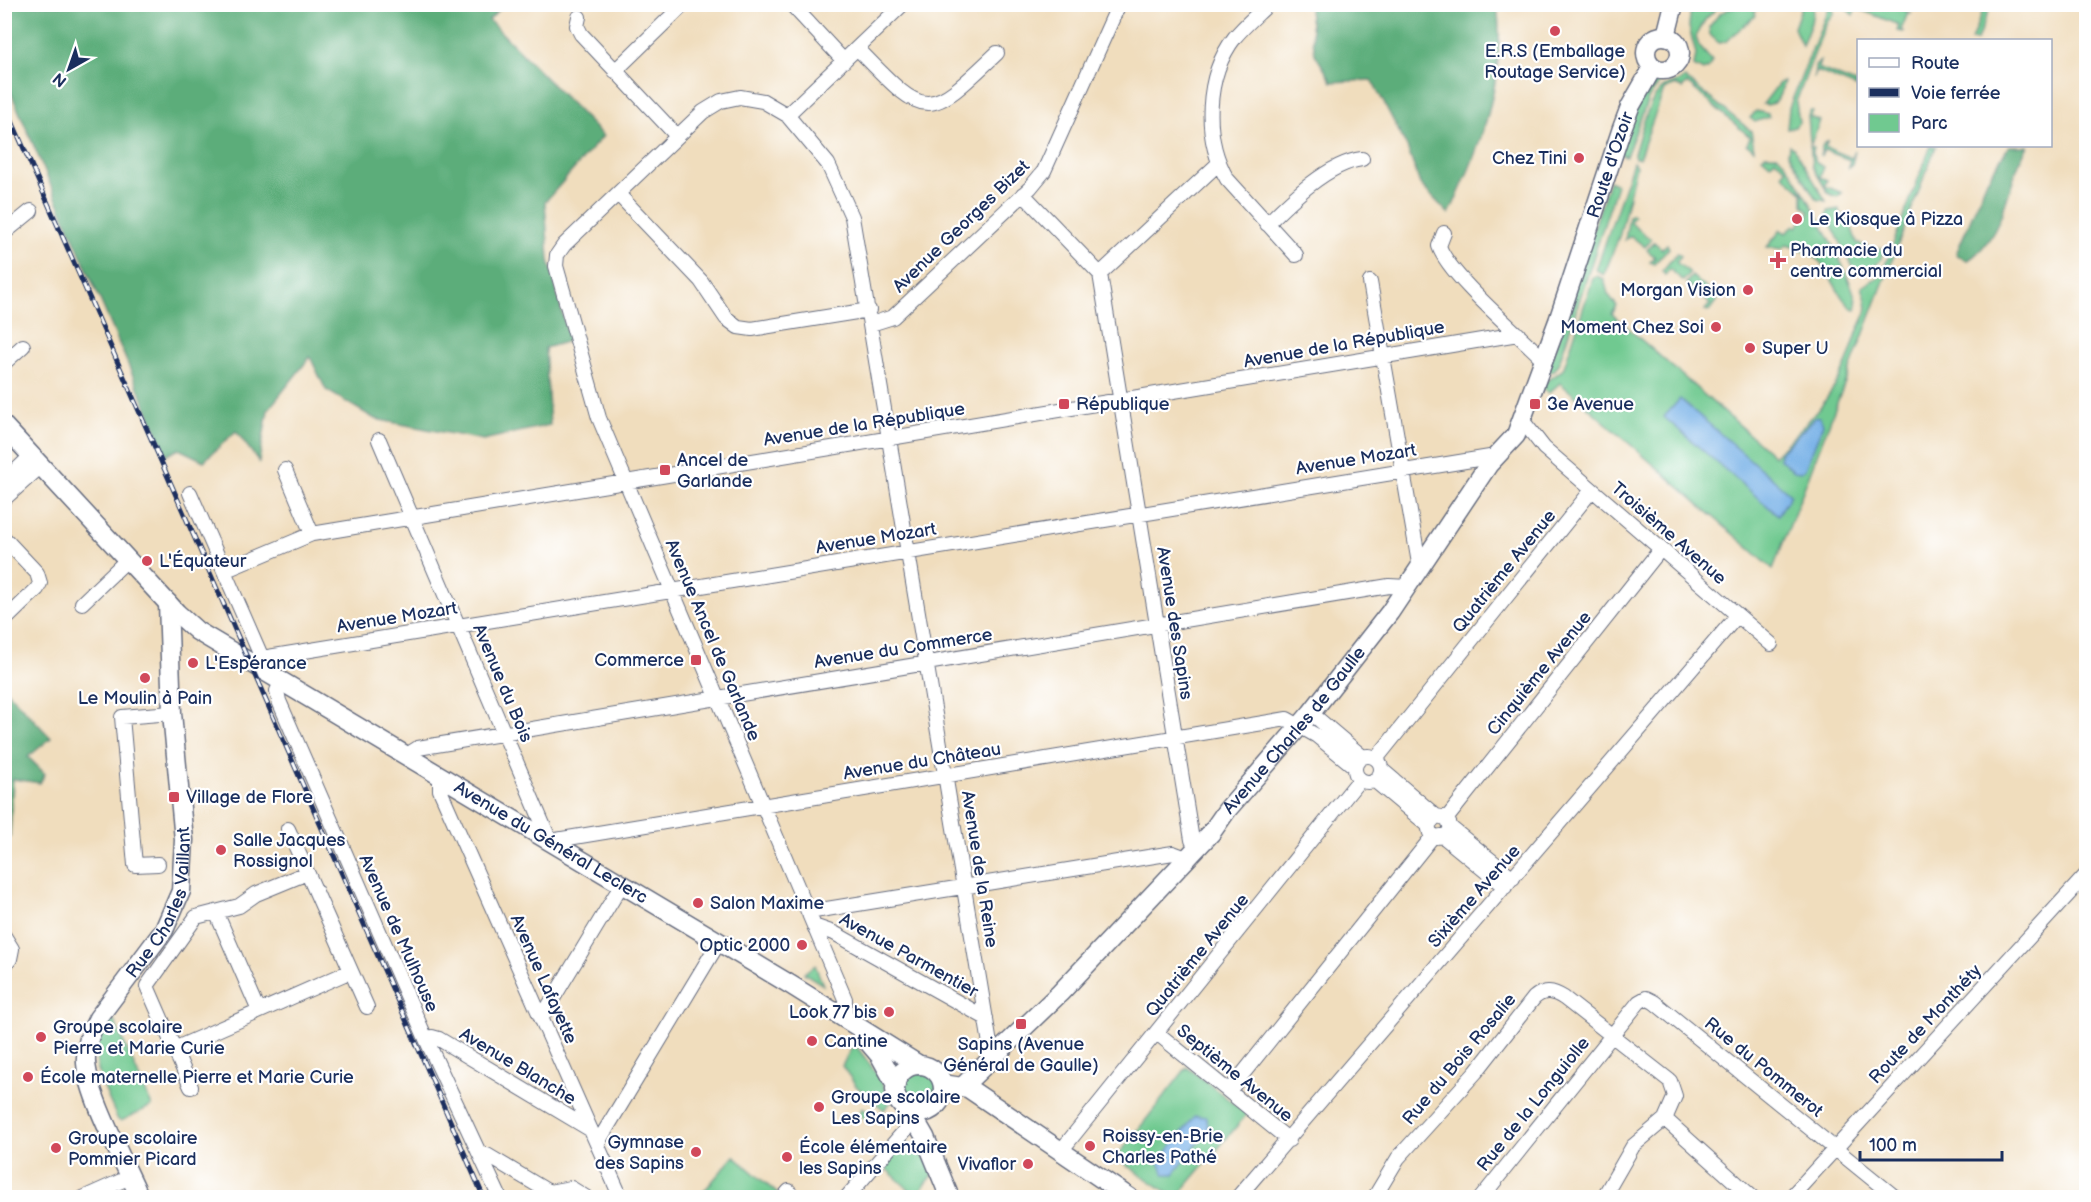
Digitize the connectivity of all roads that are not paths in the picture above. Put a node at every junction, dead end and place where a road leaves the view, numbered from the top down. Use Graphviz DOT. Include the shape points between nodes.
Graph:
graph roads {
  1 [pos="684,4"];
  2 [pos="791,4"];
  3 [pos="903,4"];
  4 [pos="1119,4"];
  5 [pos="1268,4"];
  6 [pos="1674,4"];
  7 [pos="579,17"];
  8 [pos="1666,36"];
  9 [pos="857,48"];
  10 [pos="997,53"];
  11 [pos="844,61"];
  12 [pos="1653,67"];
  13 [pos="615,71"];
  14 [pos="787,115"];
  15 [pos="677,136"];
  16 [pos="1362,159"];
  17 [pos="1219,163"];
  18 [pos="618,194"];
  19 [pos="1023,194"];
  20 [pos="31,211"];
  21 [pos="1267,224"];
  22 [pos="4,233"];
  23 [pos="1444,233"];
  24 [pos="1296,255"];
  25 [pos="557,273"];
  26 [pos="1100,274"];
  27 [pos="1370,282"];
  28 [pos="870,317"];
  29 [pos="1518,334"];
  30 [pos="24,346"];
  31 [pos="1383,356"];
  32 [pos="1544,360"];
  33 [pos="4,363"];
  34 [pos="1120,400"];
  35 [pos="1522,420"];
  36 [pos="4,426"];
  37 [pos="890,439"];
  38 [pos="379,440"];
  39 [pos="1511,442"];
  40 [pos="1544,448"];
  41 [pos="1496,456"];
  42 [pos="37,460"];
  43 [pos="285,470"];
  44 [pos="1402,470"];
  45 [pos="4,482"];
  46 [pos="627,482"];
  47 [pos="1592,490"];
  48 [pos="190,493"];
  49 [pos="4,499"];
  50 [pos="1138,513"];
  51 [pos="412,517"];
  52 [pos="312,534"];
  53 [pos="4,538"];
  54 [pos="1660,550"];
  55 [pos="908,551"];
  56 [pos="128,559"];
  57 [pos="1420,569"];
  58 [pos="224,572"];
  59 [pos="1408,586"];
  60 [pos="672,590"];
  61 [pos="4,601"];
  62 [pos="82,603"];
  63 [pos="168,603"];
  64 [pos="9,616"];
  65 [pos="1737,616"];
  66 [pos="1156,625"];
  67 [pos="459,626"];
  68 [pos="1771,644"];
  69 [pos="260,662"];
  70 [pos="927,663"];
  71 [pos="282,681"];
  72 [pos="717,698"];
  73 [pos="172,713"];
  74 [pos="1305,720"];
  75 [pos="504,733"];
  76 [pos="1175,737"];
  77 [pos="407,755"];
  78 [pos="1368,768"];
  79 [pos="441,775"];
  80 [pos="946,777"];
  81 [pos="762,804"];
  82 [pos="1440,827"];
  83 [pos="288,829"];
  84 [pos="550,841"];
  85 [pos="1193,854"];
  86 [pos="158,864"];
  87 [pos="307,873"];
  88 [pos="2086,875"];
  89 [pos="1509,883"];
  90 [pos="622,884"];
  91 [pos="965,888"];
  92 [pos="216,912"];
  93 [pos="808,912"];
  94 [pos="814,926"];
  95 [pos="4,936"];
  96 [pos="719,942"];
  97 [pos="4,966"];
  98 [pos="351,971"];
  99 [pos="367,1007"];
  100 [pos="259,1011"];
  101 [pos="542,1017"];
  102 [pos="845,1018"];
  103 [pos="986,1018"];
  104 [pos="1157,1033"];
  105 [pos="1612,1034"];
  106 [pos="426,1039"];
  107 [pos="174,1049"];
  108 [pos="989,1059"];
  109 [pos="919,1065"];
  110 [pos="896,1085"];
  111 [pos="191,1087"];
  112 [pos="1229,1091"];
  113 [pos="962,1092"];
  114 [pos="941,1093"];
  115 [pos="985,1102"];
  116 [pos="912,1115"];
  117 [pos="1665,1119"];
  118 [pos="591,1130"];
  119 [pos="1289,1140"];
  120 [pos="597,1144"];
  121 [pos="1835,1148"];
  122 [pos="1060,1152"];
  123 [pos="480,1155"];
  124 [pos="136,1189"];
  125 [pos="83,1197"];
  126 [pos="500,1197"];
  127 [pos="587,1197"];
  128 [pos="621,1197"];
  129 [pos="846,1197"];
  130 [pos="950,1197"];
  131 [pos="1130,1197"];
  132 [pos="1238,1197"];
  133 [pos="1374,1197"];
  134 [pos="1481,1197"];
  135 [pos="1603,1197"];
  136 [pos="1753,1197"];
  137 [pos="1790,1197"];
  138 [pos="1896,1197"];
  1 -- 13 [label="street"];
  2 -- 11 [label="street"];
  3 -- 9 [label="street"];
  4 -- 19 [label="street, Avenue Georges Bizet" via="1053,155"];
  5 -- 17 [label="street" via="1235,37 1216,79 1211,115"];
  6 -- 8 [label="main road"];
  7 -- 13 [label="street" via="580,32"];
  8 -- 12 [label="main road" via="1655,38 1647,46 1646,57"];
  8 -- 12 [label="main road" via="1677,44 1678,61 1666,69"];
  9 -- 10 [label="street" via="902,94 929,104 954,94"];
  9 -- 11 [label="street"];
  11 -- 14 [label="street"];
  12 -- 32 [label="main road, Route d'Ozoir" via="1630,107"];
  13 -- 15 [label="street"];
  14 -- 15 [label="street, Avenue de la Reine" via="758,99 727,99 707,108"];
  14 -- 28 [label="street, Avenue de la Reine" via="822,155 842,191 856,235"];
  15 -- 18 [label="street, Avenue de la Reine"];
  16 -- 21 [label="street" via="1348,162 1303,189"];
  17 -- 21 [label="street" via="1236,192"];
  17 -- 26 [label="street"];
  18 -- 25 [label="street, Avenue de la Reine" via="561,248 556,259"];
  18 -- 28 [label="street, Avenue Georges Bizet" via="695,274 736,326 752,329"];
  19 -- 26 [label="street"];
  19 -- 28 [label="street, Avenue Georges Bizet" via="893,317"];
  20 -- 22 [label="street"];
  21 -- 24 [label="street"];
  23 -- 29 [label="street" via="1439,246 1443,255"];
  25 -- 46 [label="street, Avenue Ancel de Garlande" via="599,418"];
  26 -- 34 [label="street, Avenue des Sapins"];
  27 -- 31 [label="street"];
  28 -- 37 [label="street, Avenue de la Reine"];
  29 -- 31 [label="street, Avenue de la République"];
  29 -- 32 [label="street"];
  30 -- 33 [label="street"];
  31 -- 34 [label="street, Avenue de la République"];
  31 -- 44 [label="street"];
  32 -- 35 [label="main road, Avenue Charles de Gaulle"];
  34 -- 37 [label="street, Avenue de la République"];
  34 -- 50 [label="street, Avenue des Sapins"];
  35 -- 39 [label="main road, Avenue Charles de Gaulle"];
  35 -- 40 [label="street, Troisième Avenue"];
  36 -- 42 [label="main road, Avenue du Général Leclerc"];
  37 -- 46 [label="street, Avenue de la République"];
  37 -- 55 [label="street, Avenue de la Reine"];
  38 -- 51 [label="street, Avenue du Bois"];
  39 -- 40 [label="street"];
  39 -- 41 [label="main road, Avenue Charles de Gaulle"];
  40 -- 47 [label="street, Troisième Avenue"];
  41 -- 44 [label="street, Avenue Mozart"];
  41 -- 57 [label="main road, Avenue Charles de Gaulle"];
  42 -- 45 [label="street"];
  42 -- 49 [label="street"];
  42 -- 56 [label="main road, Avenue du Général Leclerc"];
  43 -- 52 [label="street"];
  44 -- 50 [label="street, Avenue Mozart"];
  44 -- 57 [label="street"];
  46 -- 51 [label="street, Avenue de la République"];
  46 -- 60 [label="street, Avenue Ancel de Garlande"];
  47 -- 54 [label="street, Troisième Avenue"];
  47 -- 78 [label="street, Quatrième Avenue"];
  48 -- 58 [label="street"];
  50 -- 55 [label="street, Avenue Mozart"];
  50 -- 66 [label="street, Avenue des Sapins"];
  51 -- 52 [label="street, Avenue de la République"];
  51 -- 67 [label="street, Avenue du Bois"];
  52 -- 58 [label="street, Avenue de la République"];
  53 -- 64 [label="street" via="37,573 40,583"];
  54 -- 65 [label="street, Troisième Avenue"];
  54 -- 82 [label="street, Cinquième Avenue"];
  55 -- 60 [label="street, Avenue Mozart"];
  55 -- 70 [label="street, Avenue de la Reine"];
  56 -- 62 [label="street"];
  56 -- 63 [label="main road, Avenue du Général Leclerc"];
  57 -- 59 [label="main road, Avenue Charles de Gaulle"];
  58 -- 69 [label="street"];
  59 -- 66 [label="street, Avenue du Commerce"];
  59 -- 74 [label="main road, Avenue Charles de Gaulle"];
  60 -- 67 [label="street, Avenue Mozart"];
  60 -- 72 [label="street, Avenue Ancel de Garlande"];
  61 -- 64 [label="street"];
  63 -- 69 [label="main road, Avenue du Général Leclerc" via="197,631"];
  63 -- 73 [label="main road, Rue Charles Vaillant"];
  65 -- 68 [label="street, Troisième Avenue"];
  65 -- 89 [label="street, Sixième Avenue"];
  66 -- 70 [label="street, Avenue du Commerce"];
  66 -- 76 [label="street, Avenue des Sapins"];
  67 -- 69 [label="street, Avenue Mozart"];
  67 -- 75 [label="street, Avenue du Bois"];
  69 -- 71 [label="main road, Avenue du Général Leclerc"];
  70 -- 72 [label="street, Avenue du Commerce"];
  70 -- 80 [label="street, Avenue de la Reine"];
  71 -- 77 [label="main road, Avenue du Général Leclerc"];
  71 -- 106 [label="street, Avenue de Mulhouse" via="278,700"];
  72 -- 75 [label="street, Avenue du Commerce"];
  72 -- 81 [label="street, Avenue Ancel de Garlande"];
  73 -- 86 [label="street" via="122,717 135,865"];
  73 -- 124 [label="main road, Rue Charles Vaillant" via="184,840 178,903 164,930 98,1018 86,1050 90,1083"];
  74 -- 76 [label="street, Avenue du Château" via="1287,719"];
  74 -- 78 [label="street" via="1317,736"];
  74 -- 85 [label="main road, Avenue Charles de Gaulle"];
  75 -- 77 [label="street, Avenue du Commerce" via="418,748"];
  75 -- 84 [label="street, Avenue du Bois"];
  76 -- 80 [label="street, Avenue du Château"];
  76 -- 85 [label="street, Avenue des Sapins"];
  77 -- 79 [label="main road, Avenue du Général Leclerc"];
  78 -- 82 [label="street"];
  78 -- 104 [label="street, Quatrième Avenue"];
  79 -- 84 [label="main road, Avenue du Général Leclerc"];
  79 -- 101 [label="street, Avenue Lafayette" via="440,790"];
  80 -- 81 [label="street, Avenue du Château"];
  80 -- 91 [label="street, Avenue de la Reine"];
  81 -- 84 [label="street, Avenue du Château"];
  81 -- 93 [label="street, Avenue Ancel de Garlande"];
  82 -- 89 [label="street"];
  82 -- 112 [label="street, Cinquième Avenue"];
  83 -- 87 [label="street"];
  84 -- 90 [label="main road, Avenue du Général Leclerc"];
  85 -- 91 [label="street" via="1173,853"];
  85 -- 108 [label="main road, Avenue Charles de Gaulle" via="1060,993"];
  87 -- 92 [label="street" via="256,894 239,906"];
  87 -- 98 [label="street"];
  88 -- 121 [label="street, Route de Monthéty"];
  89 -- 119 [label="street, Sixième Avenue"];
  90 -- 96 [label="main road, Avenue du Général Leclerc"];
  90 -- 101 [label="street"];
  91 -- 93 [label="street"];
  91 -- 103 [label="street, Avenue de la Reine"];
  92 -- 100 [label="street"];
  92 -- 107 [label="street" via="196,916 147,986"];
  93 -- 94 [label="street, Avenue Ancel de Garlande"];
  94 -- 102 [label="street, Avenue Ancel de Garlande" via="844,999"];
  94 -- 103 [label="street, Avenue Parmentier" via="834,933"];
  95 -- 97 [label="street" via="12,949"];
  96 -- 102 [label="main road, Avenue du Général Leclerc"];
  96 -- 120 [label="street"];
  98 -- 99 [label="street"];
  98 -- 100 [label="street"];
  100 -- 107 [label="street"];
  101 -- 118 [label="street, Avenue Lafayette"];
  102 -- 109 [label="main road, Avenue du Général Leclerc"];
  102 -- 110 [label="main road, Avenue du Général Leclerc" via="875,1050"];
  103 -- 108 [label="street, Avenue de la Reine"];
  104 -- 112 [label="street, Septième Avenue"];
  104 -- 122 [label="street, Quatrième Avenue"];
  105 -- 117 [label="street, Rue du Bois Rosalie" via="1672,1083 1675,1096"];
  105 -- 121 [label="street, Rue du Pommerot" via="1639,1002 1650,999"];
  105 -- 133 [label="street, Rue du Bois Rosalie" via="1558,995 1538,994 1479,1069 1398,1158"];
  105 -- 134 [label="street, Rue de la Longuiolle"];
  106 -- 118 [label="street, Avenue Blanche" via="439,1040"];
  106 -- 123 [label="street, Avenue de Mulhouse"];
  107 -- 111 [label="street"];
  108 -- 113 [label="main road, Avenue Charles de Gaulle"];
  108 -- 115 [label="main road" via="981,1090"];
  109 -- 110 [label="main road" via="904,1071"];
  109 -- 114 [label="main road" via="934,1070"];
  110 -- 116 [label="main road" via="897,1099"];
  112 -- 119 [label="street, Septième Avenue"];
  113 -- 114 [label="main road"];
  113 -- 115 [label="main road"];
  114 -- 116 [label="main road" via="926,1113"];
  115 -- 122 [label="main road"];
  116 -- 129 [label="street"];
  116 -- 130 [label="main road"];
  117 -- 135 [label="street" via="1630,1150"];
  117 -- 136 [label="street"];
  118 -- 120 [label="street, Avenue Lafayette"];
  119 -- 132 [label="street, Sixième Avenue"];
  120 -- 128 [label="street, Avenue Lafayette"];
  121 -- 137 [label="street, Route de Monthéty"];
  121 -- 138 [label="street, Rue du Pommerot"];
  122 -- 131 [label="main road"];
  123 -- 126 [label="street, Avenue de Mulhouse"];
  123 -- 127 [label="street" via="487,1155 549,1192 571,1188"];
  124 -- 125 [label="street"];
}
